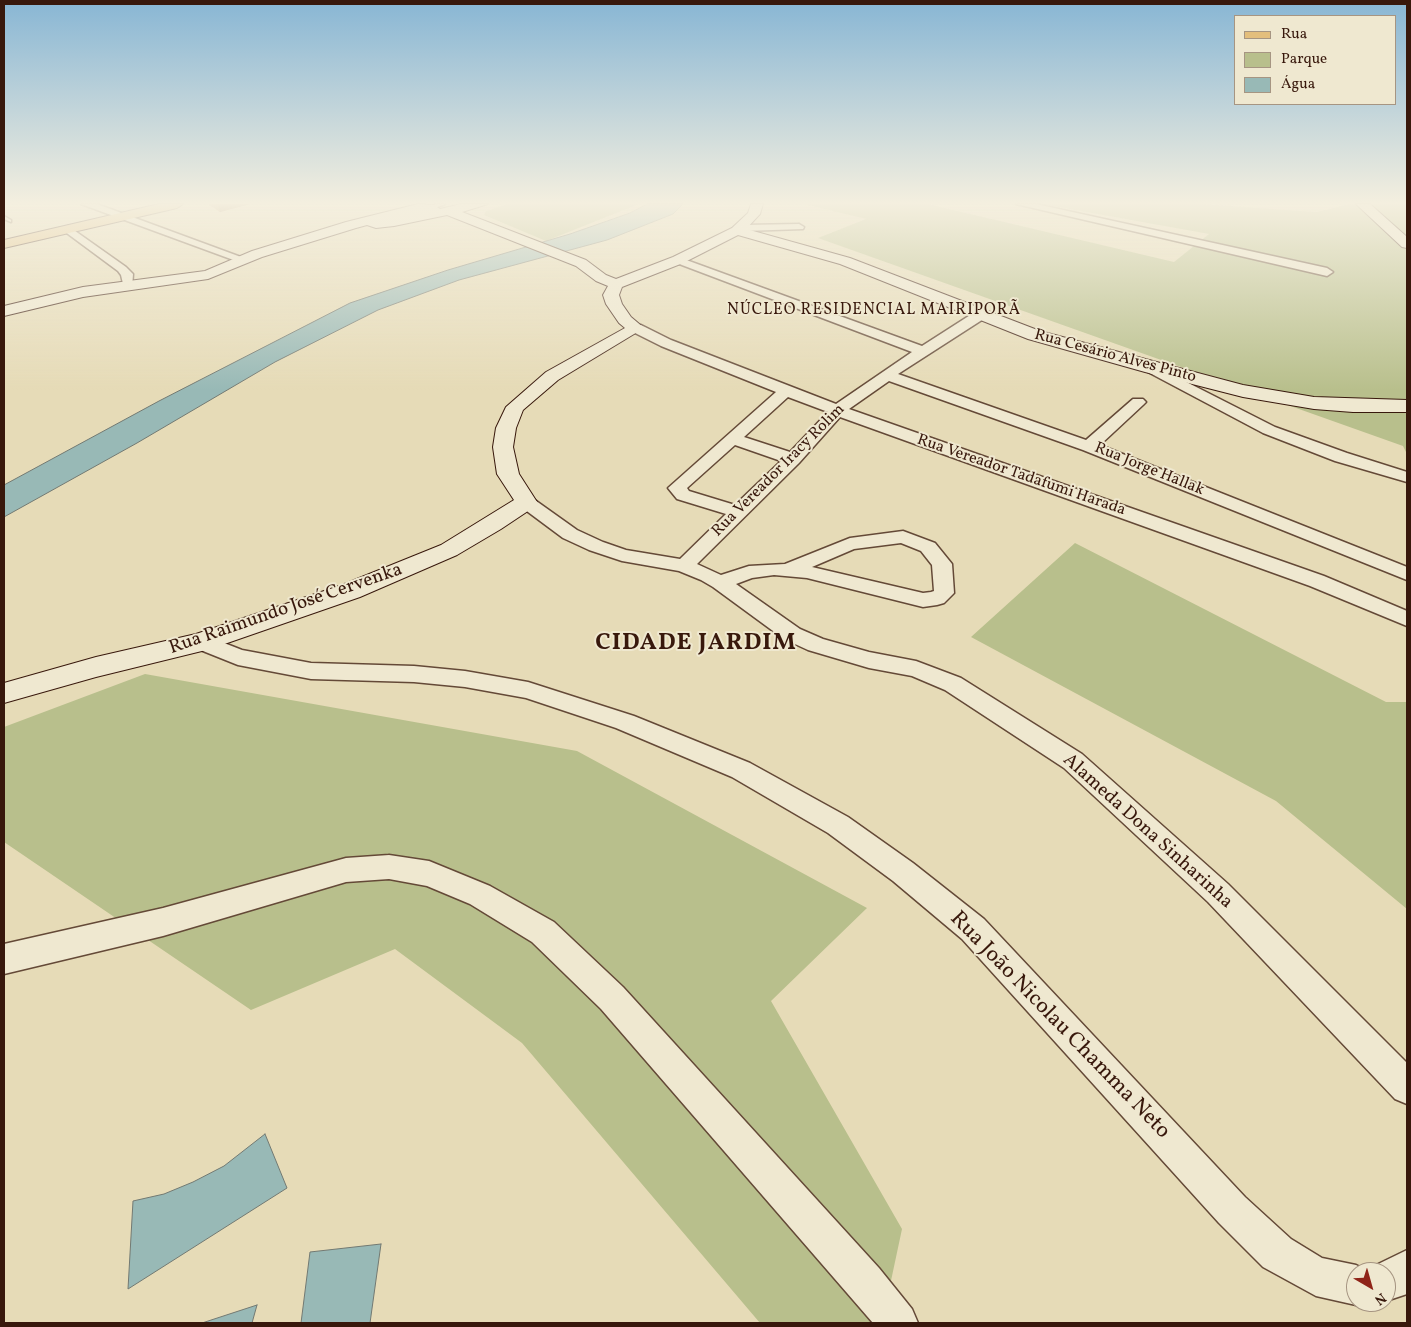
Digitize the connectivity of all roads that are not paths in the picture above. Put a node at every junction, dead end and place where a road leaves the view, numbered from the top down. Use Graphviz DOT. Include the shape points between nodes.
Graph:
graph roads {
  1 [pos="118,266"];
  2 [pos="229,266"];
  3 [pos="250,266"];
  4 [pos="585,266"];
  5 [pos="590,266"];
  6 [pos="660,266"];
  7 [pos="694,266"];
  8 [pos="857,266"];
  9 [pos="1300,266"];
  10 [pos="648,270"];
  11 [pos="1327,272"];
  12 [pos="616,284"];
  13 [pos="128,285"];
  14 [pos="4,311"];
  15 [pos="980,315"];
  16 [pos="4,318"];
  17 [pos="636,328"];
  18 [pos="923,351"];
  19 [pos="1151,368"];
  20 [pos="886,375"];
  21 [pos="786,391"];
  22 [pos="1138,402"];
  23 [pos="1407,406"];
  24 [pos="837,410"];
  25 [pos="733,440"];
  26 [pos="1089,446"];
  27 [pos="793,459"];
  28 [pos="1407,477"];
  29 [pos="526,502"];
  30 [pos="738,512"];
  31 [pos="684,566"];
  32 [pos="788,570"];
  33 [pos="1407,574"];
  34 [pos="720,582"];
  35 [pos="1407,619"];
  36 [pos="201,642"];
  37 [pos="4,693"];
  38 [pos="4,959"];
  39 [pos="1407,1087"];
  40 [pos="1407,1269"];
  41 [pos="1396,1279"];
  42 [pos="1346,1283"];
  43 [pos="898,1323"];
  1 -- 13 [label="street" via="127,274"];
  2 -- 13 [label="street" via="200,277"];
  3 -- 16 [label="street" via="202,283 100,295"];
  4 -- 12 [label="street"];
  5 -- 10 [label="street"];
  6 -- 10 [label="street"];
  7 -- 18 [label="street"];
  8 -- 15 [label="street, Rua Cesário Alves Pinto"];
  9 -- 11 [label="street"];
  10 -- 12 [label="street"];
  12 -- 17 [label="street" via="611,295 614,304 625,320"];
  13 -- 14 [label="street" via="50,298"];
  15 -- 18 [label="street, Rua Vereador Iracy Rolim"];
  15 -- 19 [label="street, Rua Cesário Alves Pinto" via="1034,335"];
  17 -- 21 [label="street, Rua Vereador Tadafumi Harada"];
  17 -- 29 [label="street, Alameda Dona Sinharinha" via="552,376 515,407 506,428 504,447 508,474"];
  18 -- 20 [label="street, Rua Vereador Iracy Rolim"];
  19 -- 23 [label="street, Rua Cesário Alves Pinto" via="1242,391 1314,403"];
  19 -- 28 [label="street" via="1269,430"];
  20 -- 24 [label="street, Rua Vereador Iracy Rolim"];
  20 -- 26 [label="street, Rua Jorge Hallak"];
  21 -- 24 [label="street, Rua Vereador Tadafumi Harada"];
  21 -- 25 [label="street"];
  22 -- 26 [label="street"];
  24 -- 27 [label="street, Rua Vereador Iracy Rolim"];
  24 -- 35 [label="street, Rua Vereador Tadafumi Harada" via="1299,574"];
  25 -- 27 [label="street"];
  25 -- 30 [label="street" via="677,491"];
  26 -- 33 [label="street, Rua Jorge Hallak"];
  27 -- 30 [label="street, Rua Vereador Iracy Rolim"];
  29 -- 31 [label="street, Alameda Dona Sinharinha" via="564,530 596,546 622,555"];
  29 -- 36 [label="street, Rua Raimundo José Cervenka" via="449,550 405,570"];
  30 -- 31 [label="street, Rua Vereador Iracy Rolim"];
  31 -- 34 [label="street, Alameda Dona Sinharinha"];
  32 -- 32 [label="street" via="924,600 944,593 942,564 928,547 903,537 850,544"];
  32 -- 34 [label="street" via="749,572"];
  34 -- 39 [label="street, Alameda Dona Sinharinha" via="792,634 816,645 916,669 953,684 1073,761 1218,893"];
  36 -- 37 [label="street, Rua Raimundo José Cervenka"];
  36 -- 42 [label="street, Rua João Nicolau Chamma Neto" via="238,657 311,672 414,674 528,690 626,722 741,770 838,825 973,929 1232,1210 1277,1253 1316,1276"];
  38 -- 43 [label="street" via="163,922 346,870 389,867 429,874 471,892 544,932 612,998"];
  40 -- 41 [label="street"];
}
